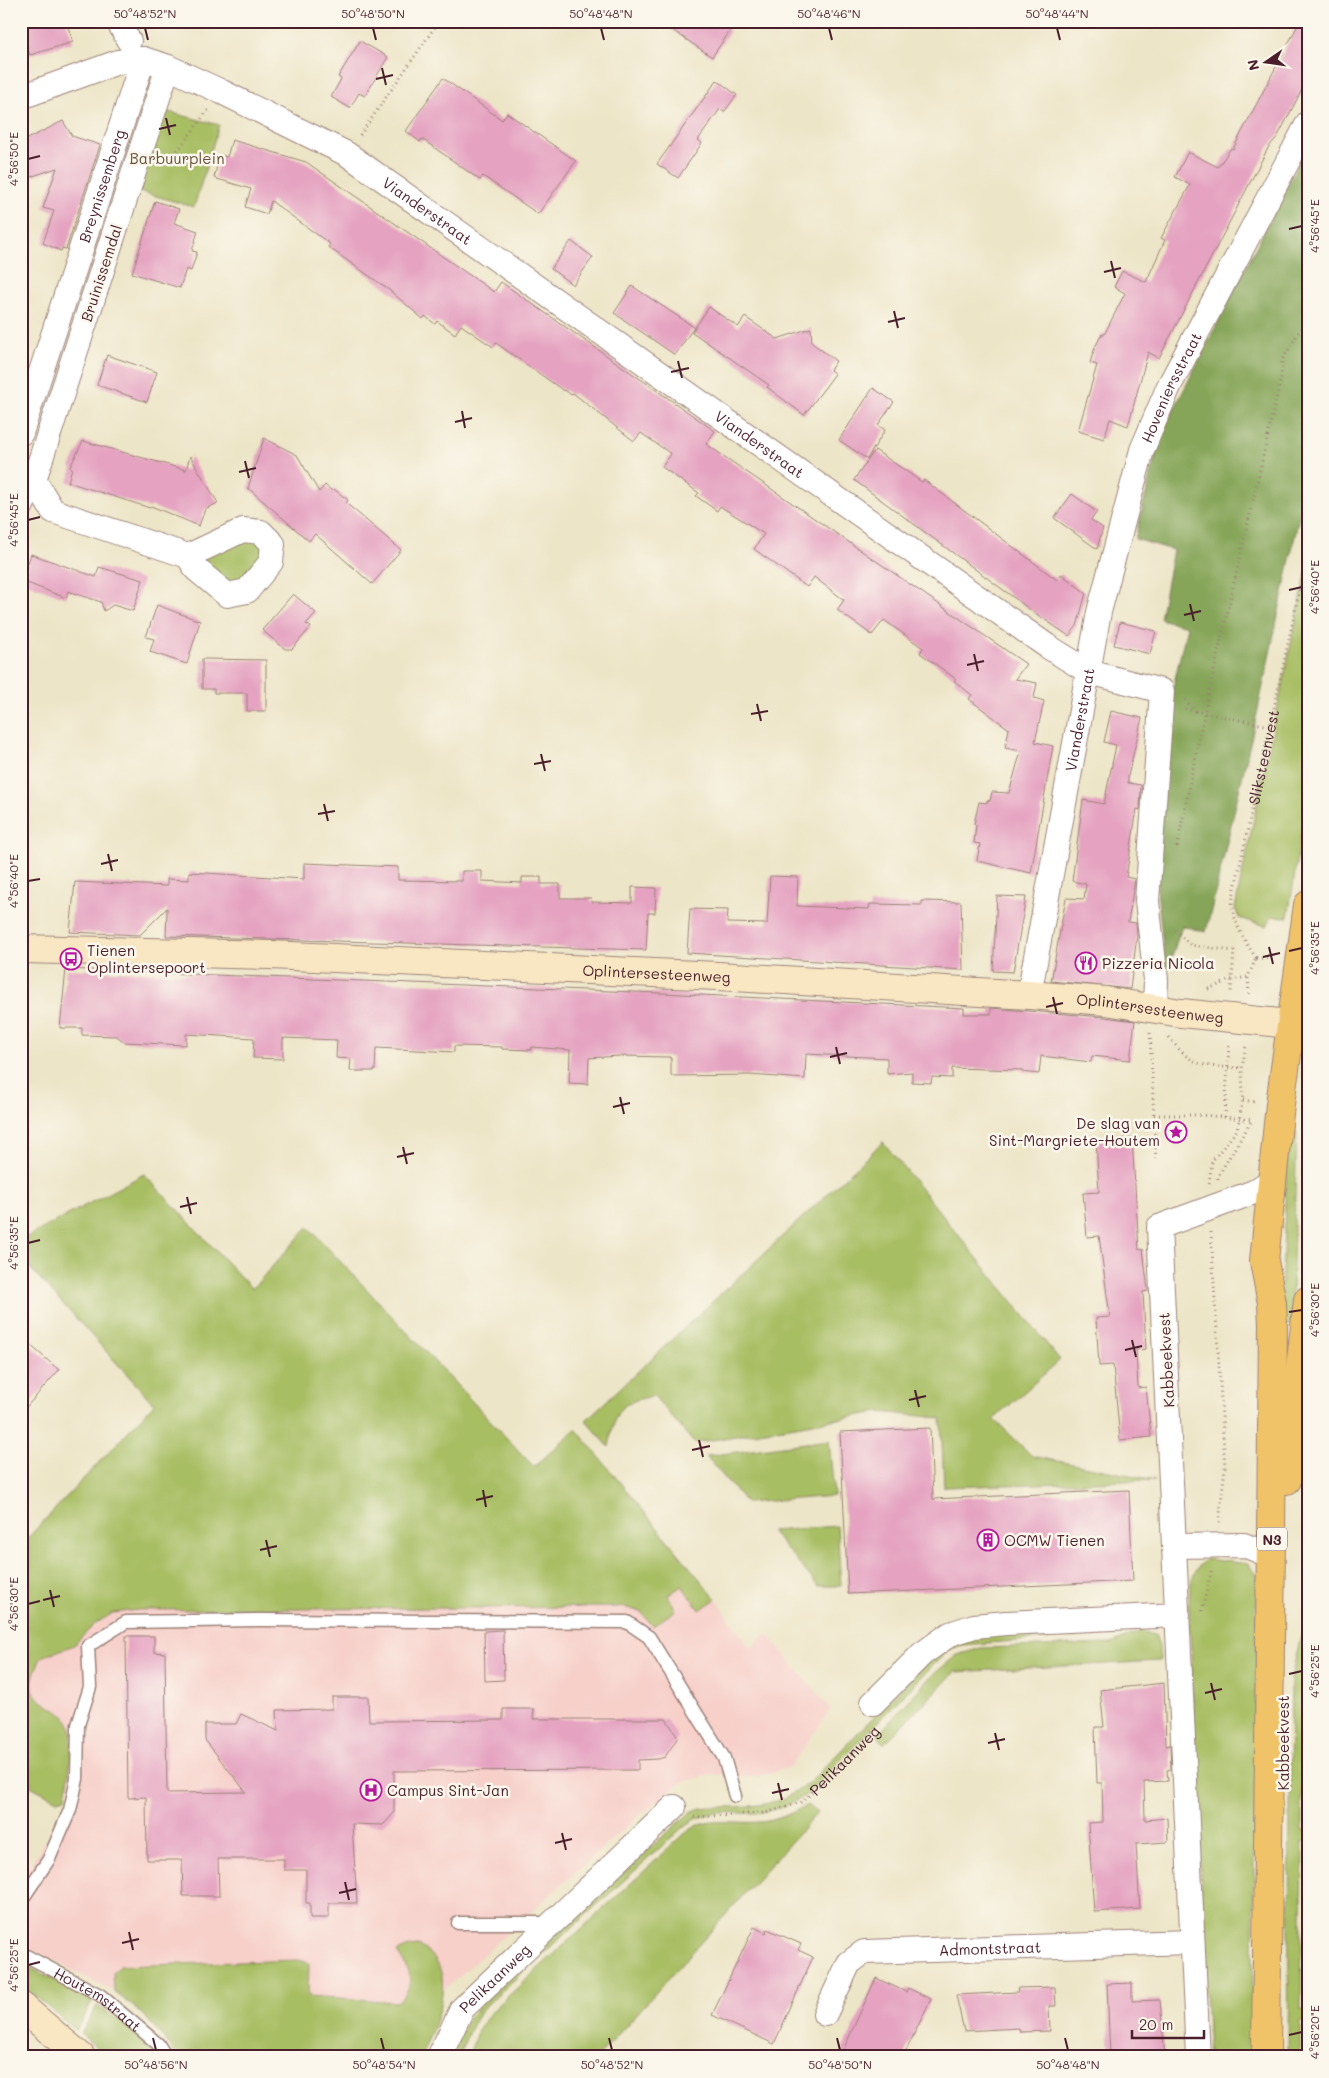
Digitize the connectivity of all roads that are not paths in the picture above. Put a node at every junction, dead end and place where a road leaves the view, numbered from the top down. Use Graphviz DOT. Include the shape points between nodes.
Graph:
graph roads {
  1 [pos="130,40"];
  2 [pos="168,67"];
  3 [pos="21,97"];
  4 [pos="1308,123"];
  5 [pos="21,433"];
  6 [pos="34,480"];
  7 [pos="21,508"];
  8 [pos="188,556"];
  9 [pos="1089,672"];
  10 [pos="1308,905"];
  11 [pos="21,949"];
  12 [pos="1029,994"];
  13 [pos="1155,1008"];
  14 [pos="1299,1026"];
  15 [pos="1272,1180"];
  16 [pos="1308,1300"];
  17 [pos="1303,1406"];
  18 [pos="1175,1546"];
  19 [pos="1271,1556"];
  20 [pos="1178,1615"];
  21 [pos="873,1703"];
  22 [pos="735,1796"];
  23 [pos="681,1815"];
  24 [pos="21,1900"];
  25 [pos="553,1922"];
  26 [pos="458,1923"];
  27 [pos="1192,1942"];
  28 [pos="21,1953"];
  29 [pos="21,2006"];
  30 [pos="826,2014"];
  31 [pos="81,2057"];
  32 [pos="166,2057"];
  33 [pos="439,2057"];
  34 [pos="1198,2057"];
  35 [pos="1266,2057"];
  36 [pos="1281,2057"];
  1 -- 2 [label="street, Vianderstraat"];
  1 -- 3 [label="street" via="118,62"];
  1 -- 5 [label="street, Breynissemberg"];
  2 -- 6 [label="street, Bruinissemdal"];
  2 -- 9 [label="street, Vianderstraat" via="347,154 1047,646"];
  4 -- 9 [label="street, Hoveniersstraat" via="1169,386 1142,450 1099,612"];
  6 -- 7 [label="street, Bruinissemdal"];
  6 -- 8 [label="street" via="53,511"];
  9 -- 12 [label="street, Vianderstraat"];
  9 -- 13 [label="street" via="1162,691 1147,901 1156,980"];
  10 -- 14 [label="main road, N3"];
  11 -- 12 [label="street, Oplintersesteenweg" via="290,956"];
  12 -- 13 [label="street, Oplintersesteenweg"];
  13 -- 14 [label="street, Oplintersesteenweg"];
  14 -- 15 [label="main road, Kabbeekvest / N3" via="1265,1121"];
  15 -- 18 [label="street, Kabbeekvest" via="1254,1192 1159,1227"];
  15 -- 19 [label="main road, Kabbeekvest / N3" via="1264,1261 1273,1325"];
  16 -- 17 [label="main road, Kabbeekvest / N3"];
  17 -- 36 [label="main road, Kabbeekvest / N3" via="1287,1479 1284,1557"];
  18 -- 19 [label="street" via="1244,1545"];
  18 -- 20 [label="street, Kabbeekvest"];
  19 -- 35 [label="main road, Kabbeekvest / N3"];
  20 -- 21 [label="street, Pelikaanweg" via="974,1626 950,1634 922,1654"];
  20 -- 27 [label="street, Kabbeekvest"];
  22 -- 24 [label="lane" via="724,1758 649,1637 628,1622 126,1622 88,1646 90,1687 78,1725 77,1779 70,1810 49,1859"];
  23 -- 25 [label="street, Pelikaanweg"];
  25 -- 26 [label="lane"];
  25 -- 33 [label="street, Pelikaanweg" via="462,2009"];
  27 -- 30 [label="street, Admontstraat" via="864,1952 849,1963"];
  27 -- 34 [label="street, Kabbeekvest"];
  28 -- 32 [label="lane, Houtemstraat" via="100,1995 158,2044"];
  29 -- 31 [label="street"];
}
